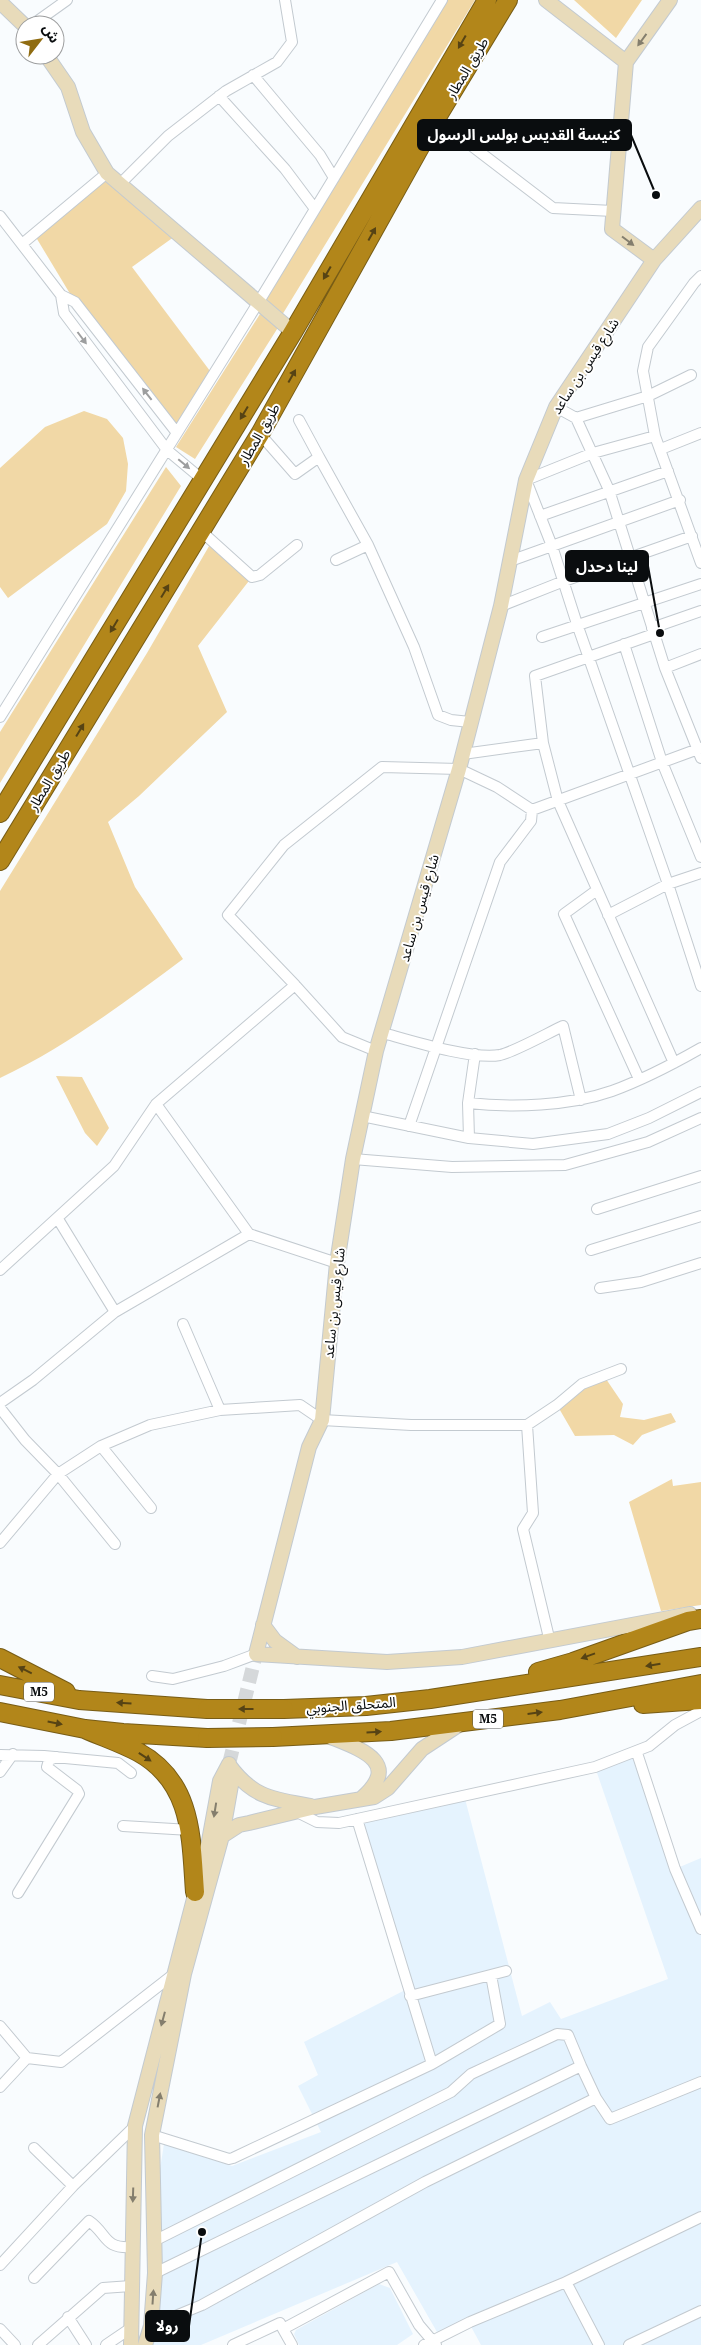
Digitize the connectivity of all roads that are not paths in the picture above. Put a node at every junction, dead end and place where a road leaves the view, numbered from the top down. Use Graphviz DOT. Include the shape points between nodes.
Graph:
graph roads {
  1 [pos="67,0"];
  2 [pos="285,0"];
  3 [pos="442,0"];
  4 [pos="487,0"];
  5 [pos="508,0"];
  6 [pos="546,0"];
  7 [pos="670,0"];
  8 [pos="0,2"];
  9 [pos="46,15"];
  10 [pos="15,16"];
  11 [pos="626,62"];
  12 [pos="53,65"];
  13 [pos="253,75"];
  14 [pos="219,96"];
  15 [pos="434,122"];
  16 [pos="107,173"];
  17 [pos="334,178"];
  18 [pos="120,184"];
  19 [pos="701,208"];
  20 [pos="315,209"];
  21 [pos="613,211"];
  22 [pos="0,216"];
  23 [pos="22,244"];
  24 [pos="654,260"];
  25 [pos="701,276"];
  26 [pos="61,296"];
  27 [pos="258,303"];
  28 [pos="293,332"];
  29 [pos="691,375"];
  30 [pos="648,396"];
  31 [pos="556,407"];
  32 [pos="576,418"];
  33 [pos="299,420"];
  34 [pos="177,433"];
  35 [pos="260,434"];
  36 [pos="701,434"];
  37 [pos="655,436"];
  38 [pos="661,449"];
  39 [pos="166,450"];
  40 [pos="592,453"];
  41 [pos="319,457"];
  42 [pos="668,471"];
  43 [pos="203,480"];
  44 [pos="526,480"];
  45 [pos="609,490"];
  46 [pos="680,500"];
  47 [pos="540,516"];
  48 [pos="619,522"];
  49 [pos="201,531"];
  50 [pos="692,536"];
  51 [pos="297,545"];
  52 [pos="368,545"];
  53 [pos="552,546"];
  54 [pos="630,558"];
  55 [pos="336,560"];
  56 [pos="510,561"];
  57 [pos="701,563"];
  58 [pos="564,581"];
  59 [pos="701,584"];
  60 [pos="642,602"];
  61 [pos="501,606"];
  62 [pos="701,611"];
  63 [pos="577,624"];
  64 [pos="653,631"];
  65 [pos="542,637"];
  66 [pos="624,644"];
  67 [pos="701,654"];
  68 [pos="589,656"];
  69 [pos="665,668"];
  70 [pos="0,717"];
  71 [pos="470,722"];
  72 [pos="543,743"];
  73 [pos="700,751"];
  74 [pos="463,754"];
  75 [pos="662,762"];
  76 [pos="459,769"];
  77 [pos="629,774"];
  78 [pos="558,801"];
  79 [pos="532,810"];
  80 [pos="0,814"];
  81 [pos="701,857"];
  82 [pos="0,861"];
  83 [pos="701,873"];
  84 [pos="668,884"];
  85 [pos="597,890"];
  86 [pos="608,915"];
  87 [pos="295,985"];
  88 [pos="701,986"];
  89 [pos="383,1033"];
  90 [pos="435,1048"];
  91 [pos="701,1048"];
  92 [pos="376,1051"];
  93 [pos="475,1054"];
  94 [pos="674,1063"];
  95 [pos="639,1079"];
  96 [pos="701,1092"];
  97 [pos="581,1100"];
  98 [pos="468,1102"];
  99 [pos="156,1104"];
  100 [pos="362,1116"];
  101 [pos="701,1118"];
  102 [pos="408,1126"];
  103 [pos="469,1138"];
  104 [pos="353,1159"];
  105 [pos="701,1176"];
  106 [pos="597,1209"];
  107 [pos="701,1216"];
  108 [pos="58,1219"];
  109 [pos="249,1234"];
  110 [pos="591,1250"];
  111 [pos="337,1262"];
  112 [pos="701,1263"];
  113 [pos="0,1270"];
  114 [pos="600,1288"];
  115 [pos="115,1312"];
  116 [pos="183,1324"];
  117 [pos="621,1369"];
  118 [pos="0,1403"];
  119 [pos="0,1408"];
  120 [pos="220,1410"];
  121 [pos="322,1420"];
  122 [pos="527,1425"];
  123 [pos="101,1446"];
  124 [pos="58,1474"];
  125 [pos="151,1508"];
  126 [pos="0,1543"];
  127 [pos="115,1544"];
  128 [pos="694,1617"];
  129 [pos="264,1625"];
  130 [pos="550,1642"];
  131 [pos="256,1654"];
  132 [pos="701,1657"];
  133 [pos="0,1658"];
  134 [pos="300,1658"];
  135 [pos="152,1676"];
  136 [pos="701,1684"];
  137 [pos="0,1685"];
  138 [pos="430,1699"];
  139 [pos="79,1700"];
  140 [pos="701,1700"];
  141 [pos="661,1703"];
  142 [pos="701,1709"];
  143 [pos="560,1710"];
  144 [pos="2,1714"];
  145 [pos="464,1722"];
  146 [pos="85,1729"];
  147 [pos="325,1734"];
  148 [pos="637,1753"];
  149 [pos="0,1754"];
  150 [pos="13,1754"];
  151 [pos="57,1757"];
  152 [pos="229,1764"];
  153 [pos="0,1772"];
  154 [pos="132,1772"];
  155 [pos="359,1801"];
  156 [pos="315,1807"];
  157 [pos="296,1812"];
  158 [pos="356,1819"];
  159 [pos="123,1826"];
  160 [pos="190,1830"];
  161 [pos="222,1836"];
  162 [pos="195,1892"];
  163 [pos="18,1893"];
  164 [pos="701,1929"];
  165 [pos="506,1971"];
  166 [pos="174,1974"];
  167 [pos="491,1975"];
  168 [pos="410,1996"];
  169 [pos="0,2026"];
  170 [pos="27,2058"];
  171 [pos="432,2064"];
  172 [pos="581,2066"];
  173 [pos="701,2082"];
  174 [pos="0,2087"];
  175 [pos="596,2098"];
  176 [pos="135,2126"];
  177 [pos="152,2135"];
  178 [pos="34,2148"];
  179 [pos="134,2166"];
  180 [pos="152,2168"];
  181 [pos="73,2186"];
  182 [pos="701,2217"];
  183 [pos="154,2240"];
  184 [pos="132,2247"];
  185 [pos="0,2265"];
  186 [pos="155,2274"];
  187 [pos="34,2278"];
  188 [pos="566,2282"];
  189 [pos="131,2286"];
  190 [pos="701,2311"];
  191 [pos="68,2317"];
  192 [pos="151,2326"];
  193 [pos="0,2328"];
  194 [pos="131,2328"];
  195 [pos="283,2329"];
  196 [pos="431,2343"];
  197 [pos="15,2345"];
  198 [pos="38,2345"];
  199 [pos="86,2345"];
  200 [pos="106,2345"];
  201 [pos="131,2345"];
  202 [pos="145,2345"];
  203 [pos="233,2345"];
  204 [pos="292,2345"];
  205 [pos="599,2345"];
  206 [pos="628,2345"];
  1 -- 9 [label="street"];
  2 -- 13 [label="street" via="292,42 276,62"];
  3 -- 17 [label="street"];
  4 -- 28 [label="highway, طريق المطار, one-way"];
  5 -- 15 [label="highway, طريق المطار"];
  6 -- 11 [label="main road"];
  7 -- 11 [label="main road, one-way"];
  8 -- 10 [label="main road"];
  11 -- 21 [label="main road"];
  12 -- 16 [label="main road" via="68,87 83,132"];
  13 -- 14 [label="street"];
  13 -- 17 [label="street" via="320,155"];
  14 -- 18 [label="street" via="168,136"];
  14 -- 20 [label="street" via="285,169"];
  15 -- 21 [label="street" via="464,140 553,208"];
  35 -- 15 [label="highway, طريق المطار, one-way"];
  16 -- 18 [label="main road"];
  16 -- 23 [label="street"];
  17 -- 20 [label="street"];
  18 -- 27 [label="main road"];
  19 -- 24 [label="main road, شارع قيس بن ساعد"];
  20 -- 27 [label="street"];
  21 -- 24 [label="main road, one-way" via="612,229"];
  22 -- 23 [label="street"];
  23 -- 26 [label="street"];
  24 -- 31 [label="main road, شارع قيس بن ساعد"];
  25 -- 30 [label="street" via="648,347 643,371"];
  34 -- 26 [label="street, one-way" via="76,302"];
  26 -- 39 [label="street, one-way" via="64,313"];
  27 -- 28 [label="main road"];
  27 -- 34 [label="street"];
  28 -- 43 [label="highway, طريق المطار, one-way"];
  29 -- 30 [label="street"];
  30 -- 32 [label="street"];
  30 -- 37 [label="street"];
  31 -- 32 [label="street"];
  31 -- 44 [label="main road, شارع قيس بن ساعد"];
  32 -- 40 [label="street"];
  33 -- 41 [label="street"];
  34 -- 39 [label="street"];
  35 -- 41 [label="street" via="295,474"];
  35 -- 49 [label="highway, طريق المطار"];
  36 -- 38 [label="street"];
  37 -- 38 [label="street"];
  37 -- 40 [label="street"];
  38 -- 42 [label="street"];
  39 -- 43 [label="street, one-way"];
  39 -- 70 [label="street"];
  40 -- 44 [label="street"];
  40 -- 45 [label="street"];
  41 -- 52 [label="street"];
  42 -- 45 [label="street"];
  42 -- 46 [label="street"];
  43 -- 80 [label="highway, طريق المطار, one-way"];
  44 -- 47 [label="street"];
  44 -- 56 [label="main road, شارع قيس بن ساعد"];
  45 -- 47 [label="street"];
  45 -- 48 [label="street"];
  46 -- 48 [label="street"];
  46 -- 50 [label="street"];
  47 -- 53 [label="street"];
  48 -- 53 [label="street"];
  48 -- 54 [label="street"];
  49 -- 51 [label="street" via="252,577"];
  82 -- 49 [label="highway, طريق المطار, one-way"];
  50 -- 54 [label="street"];
  50 -- 57 [label="street"];
  52 -- 55 [label="street"];
  52 -- 71 [label="street" via="414,646 438,715"];
  53 -- 56 [label="street"];
  53 -- 58 [label="street"];
  54 -- 58 [label="street"];
  54 -- 60 [label="street"];
  56 -- 61 [label="main road, شارع قيس بن ساعد"];
  58 -- 61 [label="street"];
  58 -- 63 [label="street"];
  59 -- 60 [label="street"];
  60 -- 63 [label="street"];
  60 -- 64 [label="street"];
  61 -- 71 [label="main road, شارع قيس بن ساعد"];
  62 -- 64 [label="street"];
  63 -- 65 [label="street"];
  63 -- 68 [label="street"];
  64 -- 66 [label="street"];
  64 -- 69 [label="street"];
  66 -- 68 [label="street"];
  66 -- 75 [label="street"];
  67 -- 69 [label="street"];
  68 -- 72 [label="street" via="535,676"];
  68 -- 77 [label="street"];
  69 -- 73 [label="street"];
  71 -- 74 [label="main road, شارع قيس بن ساعد"];
  72 -- 74 [label="street"];
  72 -- 78 [label="street"];
  73 -- 75 [label="street"];
  74 -- 76 [label="main road, شارع قيس بن ساعد"];
  75 -- 77 [label="street"];
  75 -- 81 [label="street"];
  76 -- 79 [label="street" via="497,787"];
  76 -- 87 [label="street" via="382,766 284,845 228,915"];
  76 -- 89 [label="main road, شارع قيس بن ساعد"];
  77 -- 78 [label="street"];
  77 -- 84 [label="street"];
  78 -- 79 [label="street"];
  78 -- 85 [label="street"];
  79 -- 90 [label="street" via="531,820 500,862"];
  83 -- 84 [label="street"];
  84 -- 86 [label="street"];
  84 -- 88 [label="street"];
  85 -- 86 [label="street"];
  85 -- 95 [label="street" via="564,914"];
  86 -- 94 [label="street"];
  87 -- 92 [label="street" via="342,1038"];
  87 -- 99 [label="street"];
  89 -- 90 [label="street"];
  89 -- 92 [label="main road, شارع قيس بن ساعد"];
  90 -- 93 [label="street"];
  90 -- 102 [label="street"];
  91 -- 94 [label="street"];
  92 -- 100 [label="main road, شارع قيس بن ساعد"];
  93 -- 97 [label="street" via="500,1055 563,1026"];
  93 -- 98 [label="street"];
  94 -- 95 [label="street"];
  95 -- 97 [label="street"];
  96 -- 103 [label="street" via="608,1134 533,1144"];
  97 -- 98 [label="street" via="502,1106"];
  98 -- 103 [label="street"];
  99 -- 108 [label="street" via="114,1166"];
  99 -- 109 [label="street"];
  100 -- 102 [label="street"];
  100 -- 104 [label="main road, شارع قيس بن ساعد"];
  101 -- 104 [label="street" via="648,1142 565,1165 452,1168"];
  102 -- 103 [label="street"];
  104 -- 111 [label="main road, شارع قيس بن ساعد"];
  105 -- 106 [label="street"];
  107 -- 110 [label="street"];
  108 -- 113 [label="street"];
  108 -- 115 [label="street"];
  109 -- 111 [label="street"];
  109 -- 115 [label="street"];
  111 -- 121 [label="main road, شارع قيس بن ساعد"];
  112 -- 114 [label="street" via="641,1282"];
  115 -- 118 [label="street"];
  116 -- 120 [label="street"];
  117 -- 122 [label="street" via="582,1384"];
  119 -- 124 [label="street"];
  120 -- 121 [label="street" via="300,1405"];
  120 -- 123 [label="street" via="150,1425"];
  121 -- 122 [label="street" via="411,1425"];
  121 -- 129 [label="main road, شارع قيس بن ساعد" via="310,1447"];
  122 -- 130 [label="street" via="533,1513 523,1529"];
  123 -- 124 [label="street"];
  123 -- 125 [label="street"];
  124 -- 126 [label="street"];
  124 -- 127 [label="street"];
  128 -- 130 [label="main road"];
  128 -- 138 [label="highway, one-way" via="558,1667"];
  129 -- 131 [label="main road, شارع قيس بن ساعد"];
  129 -- 134 [label="main road" via="275,1641"];
  130 -- 134 [label="main road" via="462,1657 387,1662"];
  131 -- 134 [label="main road"];
  131 -- 135 [label="street" via="224,1666 173,1678"];
  132 -- 138 [label="highway, المتحلق الجنوبي / M5, one-way"];
  139 -- 133 [label="highway, one-way"];
  136 -- 143 [label="highway, المتحلق الجنوبي / M5"];
  137 -- 139 [label="highway, المتحلق الجنوبي / M5"];
  138 -- 139 [label="highway, المتحلق الجنوبي / M5, one-way, bridge" via="366,1706 284,1709 207,1709"];
  140 -- 141 [label="highway"];
  141 -- 142 [label="highway"];
  141 -- 143 [label="highway"];
  142 -- 148 [label="street" via="674,1724 656,1742"];
  145 -- 143 [label="highway, المتحلق الجنوبي / M5, one-way"];
  144 -- 146 [label="highway, المتحلق الجنوبي / M5, one-way"];
  147 -- 145 [label="highway, المتحلق الجنوبي / M5, one-way" via="391,1731"];
  145 -- 155 [label="main road, المتحلق الجنوبي" via="422,1749 388,1788"];
  146 -- 147 [label="highway, المتحلق الجنوبي / M5, bridge" via="207,1738"];
  146 -- 160 [label="highway, one-way" via="137,1752 164,1772 182,1799"];
  147 -- 155 [label="main road, المتحلق الجنوبي" via="366,1752 375,1760 379,1771 377,1782"];
  148 -- 158 [label="street" via="595,1767"];
  148 -- 164 [label="street" via="675,1869"];
  149 -- 150 [label="street"];
  150 -- 151 [label="street"];
  150 -- 153 [label="street"];
  151 -- 154 [label="street" via="118,1763"];
  151 -- 163 [label="street" via="50,1760 47,1767 79,1794"];
  152 -- 156 [label="main road" via="244,1784 260,1795"];
  152 -- 161 [label="main road" via="231,1785"];
  152 -- 162 [label="main road, one-way" via="220,1781"];
  155 -- 156 [label="main road"];
  156 -- 157 [label="main road"];
  157 -- 158 [label="street" via="317,1822 339,1823"];
  157 -- 161 [label="main road" via="239,1825"];
  158 -- 168 [label="street"];
  159 -- 160 [label="street"];
  160 -- 162 [label="highway"];
  177 -- 161 [label="main road, one-way" via="184,1974"];
  162 -- 166 [label="main road"];
  165 -- 167 [label="street"];
  166 -- 170 [label="street" via="62,2062"];
  166 -- 176 [label="main road, one-way"];
  167 -- 168 [label="street"];
  167 -- 171 [label="street" via="500,2024"];
  168 -- 171 [label="street"];
  169 -- 170 [label="street"];
  170 -- 174 [label="street"];
  171 -- 177 [label="street" via="233,2158"];
  172 -- 175 [label="street"];
  172 -- 183 [label="street" via="568,2035 557,2034 471,2074 451,2092"];
  172 -- 186 [label="street"];
  173 -- 175 [label="street" via="612,2119"];
  175 -- 192 [label="street" via="425,2182 202,2304"];
  176 -- 179 [label="main road"];
  176 -- 181 [label="street"];
  177 -- 180 [label="main road"];
  178 -- 181 [label="street"];
  179 -- 180 [label="main road"];
  179 -- 184 [label="main road, one-way"];
  180 -- 183 [label="main road"];
  181 -- 185 [label="street"];
  182 -- 188 [label="street"];
  183 -- 186 [label="main road"];
  184 -- 187 [label="street" via="119,2248 110,2244 89,2220"];
  184 -- 189 [label="main road"];
  192 -- 186 [label="main road, one-way"];
  188 -- 196 [label="street" via="470,2322"];
  188 -- 205 [label="street"];
  189 -- 191 [label="street" via="102,2288"];
  189 -- 194 [label="main road"];
  190 -- 206 [label="street"];
  191 -- 198 [label="street"];
  191 -- 199 [label="street"];
  192 -- 202 [label="main road"];
  193 -- 197 [label="street"];
  194 -- 200 [label="street"];
  194 -- 201 [label="main road"];
  195 -- 196 [label="street" via="389,2272"];
  195 -- 203 [label="street" via="280,2323"];
  195 -- 204 [label="street"];
}
